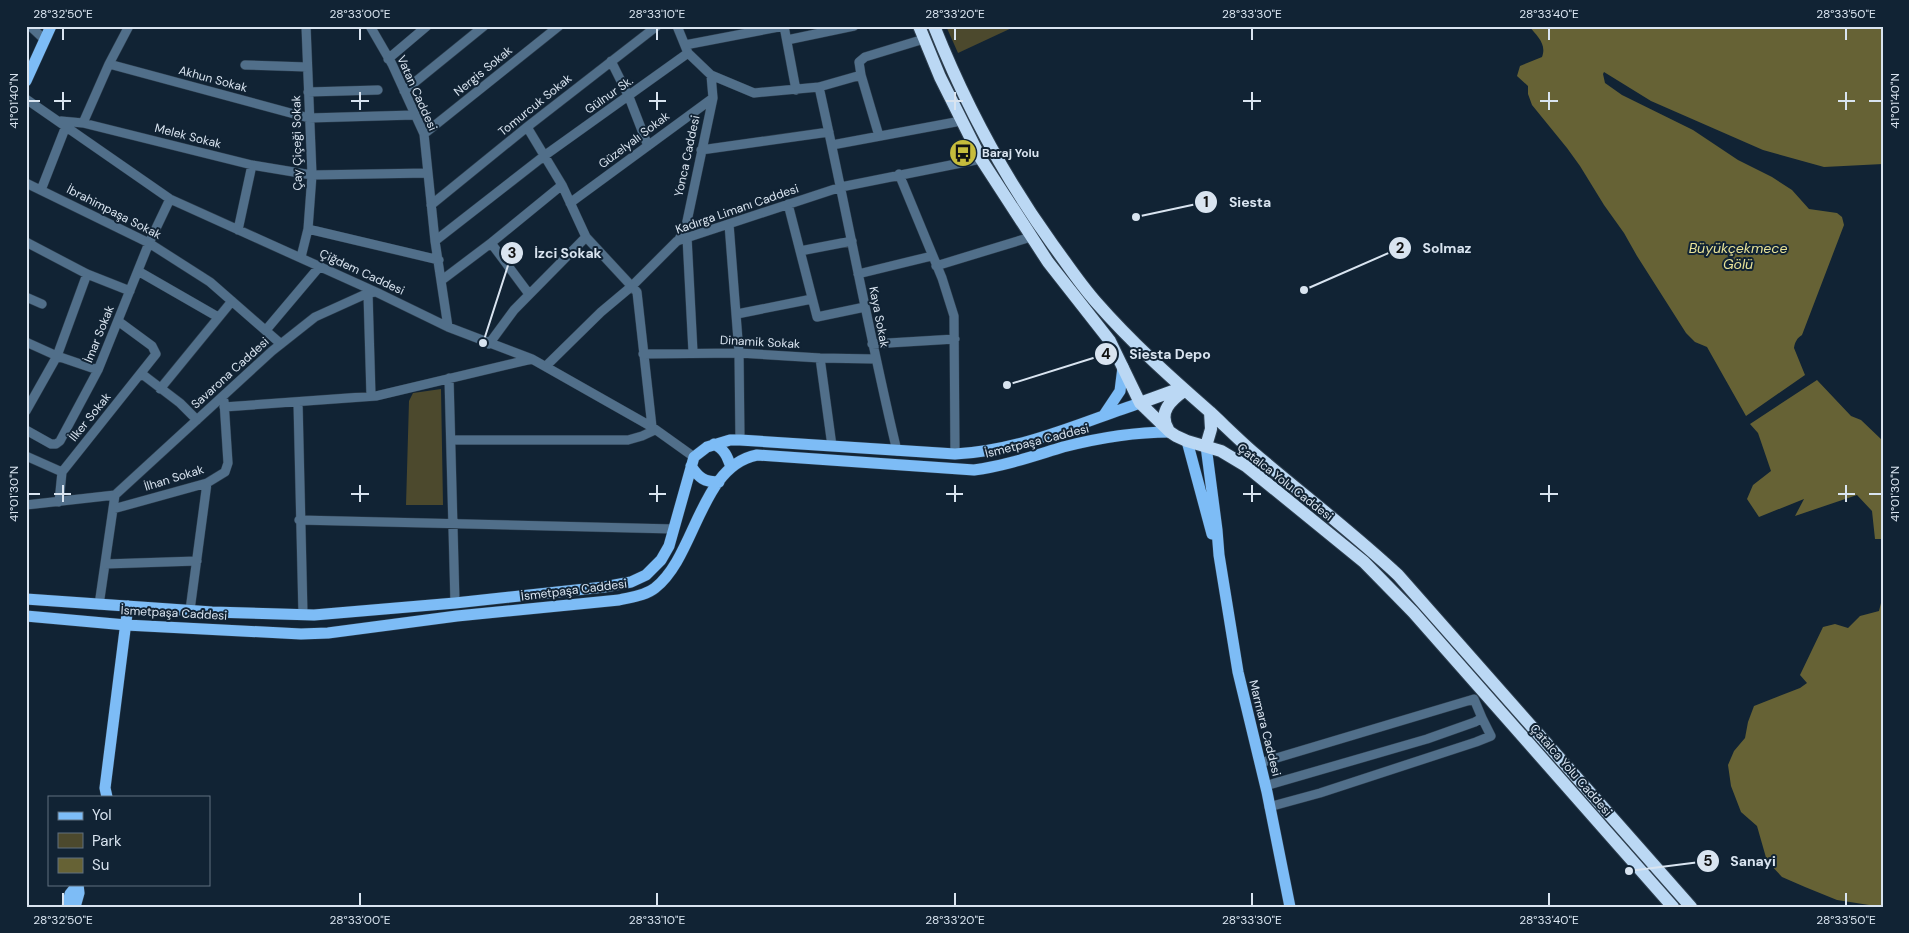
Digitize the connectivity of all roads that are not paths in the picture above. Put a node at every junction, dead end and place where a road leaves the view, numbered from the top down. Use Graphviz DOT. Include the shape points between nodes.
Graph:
graph roads {
  1 [pos="30,26"];
  2 [pos="51,26"];
  3 [pos="129,26"];
  4 [pos="306,26"];
  5 [pos="370,26"];
  6 [pos="427,26"];
  7 [pos="484,26"];
  8 [pos="559,26"];
  9 [pos="657,26"];
  10 [pos="677,26"];
  11 [pos="784,26"];
  12 [pos="854,26"];
  13 [pos="919,26"];
  14 [pos="934,26"];
  15 [pos="924,39"];
  16 [pos="45,40"];
  17 [pos="787,40"];
  18 [pos="686,49"];
  19 [pos="388,59"];
  20 [pos="611,61"];
  21 [pos="109,64"];
  22 [pos="245,65"];
  23 [pos="307,67"];
  24 [pos="29,68"];
  25 [pos="711,75"];
  26 [pos="861,76"];
  27 [pos="26,81"];
  28 [pos="819,87"];
  29 [pos="378,90"];
  30 [pos="796,90"];
  31 [pos="404,91"];
  32 [pos="308,92"];
  33 [pos="629,96"];
  34 [pos="713,98"];
  35 [pos="26,99"];
  36 [pos="414,115"];
  37 [pos="309,118"];
  38 [pos="961,120"];
  39 [pos="62,123"];
  40 [pos="83,123"];
  41 [pos="527,127"];
  42 [pos="829,132"];
  43 [pos="424,134"];
  44 [pos="879,136"];
  45 [pos="832,145"];
  46 [pos="648,146"];
  47 [pos="701,150"];
  48 [pos="544,156"];
  49 [pos="981,159"];
  50 [pos="252,165"];
  51 [pos="428,173"];
  52 [pos="899,174"];
  53 [pos="312,175"];
  54 [pos="26,183"];
  55 [pos="562,185"];
  56 [pos="841,187"];
  57 [pos="41,190"];
  58 [pos="170,199"];
  59 [pos="570,204"];
  60 [pos="788,204"];
  61 [pos="431,205"];
  62 [pos="729,224"];
  63 [pos="308,228"];
  64 [pos="238,230"];
  65 [pos="586,237"];
  66 [pos="687,237"];
  67 [pos="1031,237"];
  68 [pos="435,241"];
  69 [pos="677,241"];
  70 [pos="852,241"];
  71 [pos="26,242"];
  72 [pos="149,242"];
  73 [pos="491,243"];
  74 [pos="800,251"];
  75 [pos="932,256"];
  76 [pos="301,258"];
  77 [pos="439,260"];
  78 [pos="320,266"];
  79 [pos="936,266"];
  80 [pos="138,271"];
  81 [pos="88,274"];
  82 [pos="858,274"];
  83 [pos="442,280"];
  84 [pos="632,286"];
  85 [pos="130,291"];
  86 [pos="372,292"];
  87 [pos="529,294"];
  88 [pos="26,297"];
  89 [pos="812,299"];
  90 [pos="232,301"];
  91 [pos="42,304"];
  92 [pos="865,307"];
  93 [pos="737,314"];
  94 [pos="218,317"];
  95 [pos="118,321"];
  96 [pos="448,327"];
  97 [pos="266,330"];
  98 [pos="954,339"];
  99 [pos="26,342"];
  100 [pos="281,344"];
  101 [pos="489,344"];
  102 [pos="872,344"];
  103 [pos="693,352"];
  104 [pos="739,353"];
  105 [pos="643,354"];
  106 [pos="57,356"];
  107 [pos="820,358"];
  108 [pos="532,359"];
  109 [pos="875,359"];
  110 [pos="546,366"];
  111 [pos="1123,367"];
  112 [pos="98,370"];
  113 [pos="142,374"];
  114 [pos="449,378"];
  115 [pos="160,389"];
  116 [pos="1184,391"];
  117 [pos="223,396"];
  118 [pos="371,396"];
  119 [pos="298,402"];
  120 [pos="1140,403"];
  121 [pos="224,407"];
  122 [pos="27,408"];
  123 [pos="1210,412"];
  124 [pos="1104,415"];
  125 [pos="197,420"];
  126 [pos="653,429"];
  127 [pos="26,430"];
  128 [pos="1058,432"];
  129 [pos="1170,432"];
  130 [pos="452,440"];
  131 [pos="740,440"];
  132 [pos="1187,442"];
  133 [pos="714,444"];
  134 [pos="832,446"];
  135 [pos="1206,446"];
  136 [pos="1063,448"];
  137 [pos="901,451"];
  138 [pos="955,454"];
  139 [pos="26,456"];
  140 [pos="692,462"];
  141 [pos="905,465"];
  142 [pos="731,468"];
  143 [pos="62,472"];
  144 [pos="719,482"];
  145 [pos="207,483"];
  146 [pos="115,495"];
  147 [pos="59,502"];
  148 [pos="26,505"];
  149 [pos="113,510"];
  150 [pos="299,520"];
  151 [pos="452,523"];
  152 [pos="674,529"];
  153 [pos="1219,554"];
  154 [pos="197,561"];
  155 [pos="105,564"];
  156 [pos="573,590"];
  157 [pos="26,599"];
  158 [pos="455,603"];
  159 [pos="99,605"];
  160 [pos="426,605"];
  161 [pos="574,605"];
  162 [pos="128,606"];
  163 [pos="190,610"];
  164 [pos="26,616"];
  165 [pos="303,616"];
  166 [pos="427,620"];
  167 [pos="126,624"];
  168 [pos="301,634"];
  169 [pos="1482,718"];
  170 [pos="1260,763"];
  171 [pos="1265,786"];
  172 [pos="104,794"];
  173 [pos="1270,806"];
  174 [pos="76,886"];
  175 [pos="78,886"];
  176 [pos="67,907"];
  177 [pos="76,907"];
  178 [pos="1290,907"];
  179 [pos="1673,907"];
  180 [pos="1691,907"];
  1 -- 16 [label="street"];
  2 -- 16 [label="main road"];
  3 -- 21 [label="street"];
  4 -- 23 [label="street, Çay Çiçeği Sokak"];
  5 -- 19 [label="street, Vatan Caddesi"];
  6 -- 19 [label="street"];
  7 -- 31 [label="street"];
  8 -- 43 [label="street, Nergis Sokak"];
  9 -- 20 [label="street, Tomurcuk Sokak"];
  10 -- 18 [label="street"];
  11 -- 17 [label="street"];
  11 -- 18 [label="street"];
  12 -- 17 [label="street"];
  13 -- 15 [label="highway, Çatalca Yolu Caddesi"];
  14 -- 116 [label="highway, Çatalca Yolu Caddesi" via="987,141 1042,230 1096,302"];
  15 -- 26 [label="street" via="866,57 859,62"];
  15 -- 38 [label="highway, Çatalca Yolu Caddesi"];
  16 -- 24 [label="main road"];
  17 -- 30 [label="street"];
  18 -- 25 [label="street"];
  18 -- 33 [label="street, Gülnur Sk."];
  19 -- 31 [label="street, Vatan Caddesi"];
  20 -- 33 [label="street"];
  20 -- 41 [label="street, Tomurcuk Sokak"];
  21 -- 37 [label="street, Akhun Sokak"];
  21 -- 40 [label="street"];
  22 -- 23 [label="street"];
  23 -- 32 [label="street, Çay Çiçeği Sokak"];
  24 -- 27 [label="main road"];
  25 -- 30 [label="street" via="754,93"];
  25 -- 34 [label="street, Yonca Caddesi"];
  26 -- 28 [label="street"];
  26 -- 44 [label="street"];
  28 -- 30 [label="street"];
  28 -- 42 [label="street, Kaya Sokak"];
  29 -- 32 [label="street"];
  31 -- 36 [label="street, Vatan Caddesi"];
  32 -- 37 [label="street, Çay Çiçeği Sokak"];
  33 -- 46 [label="street"];
  33 -- 48 [label="street, Gülnur Sk."];
  34 -- 46 [label="street, Güzelyalı Sokak"];
  34 -- 47 [label="street, Yonca Caddesi"];
  35 -- 39 [label="street, Çiğdem Caddesi"];
  36 -- 37 [label="street, Akhun Sokak"];
  36 -- 43 [label="street, Vatan Caddesi"];
  37 -- 53 [label="street, Çay Çiçeği Sokak"];
  38 -- 44 [label="street"];
  38 -- 49 [label="highway, Çatalca Yolu Caddesi"];
  39 -- 40 [label="street, Melek Sokak"];
  39 -- 57 [label="street"];
  39 -- 58 [label="street, Çiğdem Caddesi"];
  40 -- 50 [label="street, Melek Sokak"];
  41 -- 48 [label="street"];
  41 -- 61 [label="street, Tomurcuk Sokak"];
  42 -- 45 [label="street, Kaya Sokak"];
  42 -- 47 [label="street"];
  43 -- 51 [label="street, Vatan Caddesi"];
  44 -- 45 [label="street"];
  45 -- 56 [label="street, Kaya Sokak"];
  46 -- 59 [label="street, Güzelyalı Sokak"];
  47 -- 69 [label="street, Yonca Caddesi" via="686,226"];
  48 -- 55 [label="street"];
  48 -- 68 [label="street, Gülnur Sk."];
  49 -- 52 [label="street, Kadırga Limanı Caddesi"];
  49 -- 67 [label="highway, Çatalca Yolu Caddesi"];
  50 -- 53 [label="street, Melek Sokak"];
  50 -- 64 [label="street"];
  51 -- 53 [label="street, Melek Sokak"];
  51 -- 61 [label="street, Vatan Caddesi"];
  52 -- 56 [label="street, Kadırga Limanı Caddesi"];
  52 -- 75 [label="street"];
  53 -- 63 [label="street, Çay Çiçeği Sokak"];
  54 -- 57 [label="street, İbrahimpaşa Sokak"];
  55 -- 59 [label="street"];
  55 -- 73 [label="street"];
  56 -- 60 [label="street, Kadırga Limanı Caddesi"];
  56 -- 70 [label="street, Kaya Sokak"];
  57 -- 72 [label="street, İbrahimpaşa Sokak"];
  58 -- 64 [label="street, Çiğdem Caddesi"];
  58 -- 72 [label="street, İmar Sokak"];
  59 -- 65 [label="street"];
  60 -- 62 [label="street, Kadırga Limanı Caddesi"];
  60 -- 74 [label="street"];
  61 -- 68 [label="street, Vatan Caddesi"];
  62 -- 66 [label="street, Kadırga Limanı Caddesi"];
  62 -- 93 [label="street"];
  63 -- 76 [label="street, Çay Çiçeği Sokak"];
  63 -- 77 [label="street"];
  64 -- 76 [label="street, Çiğdem Caddesi"];
  65 -- 84 [label="street"];
  65 -- 87 [label="street"];
  66 -- 69 [label="street, Kadırga Limanı Caddesi"];
  66 -- 103 [label="street"];
  67 -- 79 [label="street"];
  67 -- 111 [label="highway, Çatalca Yolu Caddesi" via="1102,330"];
  68 -- 77 [label="street, Vatan Caddesi"];
  69 -- 84 [label="street, Kadırga Limanı Caddesi"];
  70 -- 74 [label="street"];
  70 -- 82 [label="street, Kaya Sokak"];
  71 -- 81 [label="street"];
  72 -- 80 [label="street, İmar Sokak"];
  72 -- 90 [label="street, İbrahimpaşa Sokak" via="210,282"];
  73 -- 83 [label="street"];
  73 -- 87 [label="street"];
  74 -- 89 [label="street"];
  75 -- 79 [label="street"];
  75 -- 82 [label="street"];
  76 -- 78 [label="street, Çiğdem Caddesi"];
  77 -- 83 [label="street, Vatan Caddesi"];
  78 -- 86 [label="street, Çiğdem Caddesi"];
  78 -- 97 [label="street"];
  79 -- 98 [label="street" via="954,316"];
  80 -- 85 [label="street, İmar Sokak"];
  80 -- 94 [label="street"];
  81 -- 85 [label="street"];
  81 -- 106 [label="street"];
  82 -- 92 [label="street, Kaya Sokak"];
  83 -- 96 [label="street, Vatan Caddesi"];
  84 -- 105 [label="street" via="637,292"];
  84 -- 110 [label="street, Kadırga Limanı Caddesi"];
  85 -- 95 [label="street, İmar Sokak"];
  86 -- 96 [label="street, Çiğdem Caddesi"];
  86 -- 100 [label="street, Savarona Caddesi" via="315,317"];
  86 -- 118 [label="street"];
  87 -- 101 [label="street"];
  88 -- 91 [label="street"];
  89 -- 92 [label="street" via="816,317"];
  89 -- 93 [label="street"];
  90 -- 94 [label="street"];
  90 -- 97 [label="street, İbrahimpaşa Sokak"];
  92 -- 102 [label="street, Kaya Sokak"];
  93 -- 104 [label="street"];
  94 -- 115 [label="street"];
  95 -- 112 [label="street, İmar Sokak"];
  95 -- 113 [label="street, İlker Sokak" via="152,346 156,354"];
  96 -- 101 [label="street, Çiğdem Caddesi"];
  97 -- 100 [label="street, İbrahimpaşa Sokak"];
  98 -- 102 [label="street"];
  98 -- 138 [label="street"];
  99 -- 106 [label="street"];
  100 -- 117 [label="street, Savarona Caddesi"];
  101 -- 108 [label="street, Çiğdem Caddesi"];
  102 -- 109 [label="street, Kaya Sokak"];
  103 -- 104 [label="street, Dinamik Sokak"];
  103 -- 105 [label="street, Dinamik Sokak"];
  104 -- 107 [label="street, Dinamik Sokak"];
  104 -- 131 [label="street"];
  105 -- 126 [label="street"];
  106 -- 112 [label="street"];
  106 -- 122 [label="street"];
  107 -- 109 [label="street, Dinamik Sokak"];
  107 -- 134 [label="street"];
  108 -- 110 [label="street, Çiğdem Caddesi"];
  108 -- 114 [label="street"];
  109 -- 137 [label="street, Kaya Sokak"];
  110 -- 126 [label="street, Çiğdem Caddesi"];
  111 -- 120 [label="highway, Çatalca Yolu Caddesi"];
  111 -- 124 [label="main road" via="1120,391"];
  112 -- 127 [label="street, İmar Sokak" via="72,421 56,444"];
  113 -- 115 [label="street"];
  113 -- 143 [label="street, İlker Sokak"];
  114 -- 118 [label="street"];
  114 -- 130 [label="street"];
  115 -- 125 [label="street"];
  116 -- 120 [label="highway" via="1173,391"];
  116 -- 123 [label="highway, Çatalca Yolu Caddesi"];
  116 -- 129 [label="highway" via="1166,407 1164,416"];
  117 -- 121 [label="street, İlhan Sokak"];
  117 -- 125 [label="street, Savarona Caddesi"];
  118 -- 119 [label="street"];
  119 -- 121 [label="street"];
  119 -- 150 [label="street"];
  120 -- 124 [label="main road, İsmetpaşa Caddesi"];
  120 -- 129 [label="highway, Çatalca Yolu Caddesi"];
  121 -- 145 [label="street, İlhan Sokak" via="228,463 224,472"];
  123 -- 135 [label="highway" via="1211,429"];
  123 -- 180 [label="highway, Çatalca Yolu Caddesi" via="1398,576"];
  124 -- 128 [label="main road, İsmetpaşa Caddesi"];
  125 -- 146 [label="street, Savarona Caddesi"];
  126 -- 130 [label="street" via="628,440"];
  126 -- 140 [label="street, Çiğdem Caddesi"];
  128 -- 136 [label="main road"];
  128 -- 138 [label="main road, İsmetpaşa Caddesi" via="972,454"];
  129 -- 132 [label="highway, Çatalca Yolu Caddesi"];
  129 -- 136 [label="main road, İsmetpaşa Caddesi" via="1122,435"];
  130 -- 151 [label="street"];
  131 -- 133 [label="main road, İsmetpaşa Caddesi"];
  131 -- 134 [label="main road, İsmetpaşa Caddesi"];
  132 -- 135 [label="highway, Çatalca Yolu Caddesi"];
  132 -- 153 [label="main road"];
  133 -- 140 [label="main road, İsmetpaşa Caddesi" via="701,450"];
  133 -- 142 [label="main road" via="728,456"];
  134 -- 137 [label="main road, İsmetpaşa Caddesi"];
  135 -- 153 [label="main road"];
  135 -- 179 [label="highway, Çatalca Yolu Caddesi" via="1234,457 1246,466 1382,579"];
  136 -- 141 [label="main road, İsmetpaşa Caddesi" via="974,470"];
  137 -- 138 [label="main road, İsmetpaşa Caddesi"];
  137 -- 141 [label="main road"];
  139 -- 143 [label="street"];
  140 -- 144 [label="main road" via="698,477 704,481"];
  140 -- 152 [label="main road, İsmetpaşa Caddesi"];
  141 -- 142 [label="main road, İsmetpaşa Caddesi" via="757,455 740,460"];
  142 -- 144 [label="main road, İsmetpaşa Caddesi"];
  143 -- 147 [label="street"];
  144 -- 161 [label="main road, İsmetpaşa Caddesi" via="705,503 677,562 654,589 619,600"];
  145 -- 149 [label="street, İlhan Sokak"];
  145 -- 154 [label="street"];
  146 -- 147 [label="street"];
  146 -- 149 [label="street"];
  147 -- 148 [label="street"];
  149 -- 155 [label="street"];
  150 -- 151 [label="street"];
  150 -- 165 [label="street"];
  151 -- 152 [label="street"];
  151 -- 158 [label="street"];
  152 -- 156 [label="main road, İsmetpaşa Caddesi" via="661,560 646,575 631,582"];
  153 -- 170 [label="main road, Marmara Caddesi" via="1238,672"];
  154 -- 155 [label="street"];
  154 -- 163 [label="street"];
  155 -- 159 [label="street"];
  156 -- 158 [label="main road, İsmetpaşa Caddesi"];
  156 -- 161 [label="main road"];
  157 -- 159 [label="main road, İsmetpaşa Caddesi"];
  158 -- 160 [label="main road, İsmetpaşa Caddesi"];
  159 -- 162 [label="main road, İsmetpaşa Caddesi"];
  160 -- 165 [label="main road, İsmetpaşa Caddesi"];
  160 -- 166 [label="main road"];
  161 -- 166 [label="main road, İsmetpaşa Caddesi"];
  162 -- 163 [label="main road, İsmetpaşa Caddesi"];
  162 -- 167 [label="main road"];
  163 -- 165 [label="main road, İsmetpaşa Caddesi"];
  164 -- 167 [label="main road, İsmetpaşa Caddesi"];
  165 -- 168 [label="main road"];
  166 -- 168 [label="main road, İsmetpaşa Caddesi"];
  167 -- 168 [label="main road, İsmetpaşa Caddesi"];
  167 -- 172 [label="main road"];
  169 -- 170 [label="street" via="1474,699"];
  169 -- 171 [label="street" via="1427,738"];
  169 -- 173 [label="street" via="1491,736 1320,793"];
  170 -- 171 [label="main road, Marmara Caddesi"];
  171 -- 173 [label="main road, Marmara Caddesi"];
  173 -- 178 [label="main road, Marmara Caddesi"];
  174 -- 176 [label="main road" via="70,894"];
  175 -- 177 [label="main road"];
}
